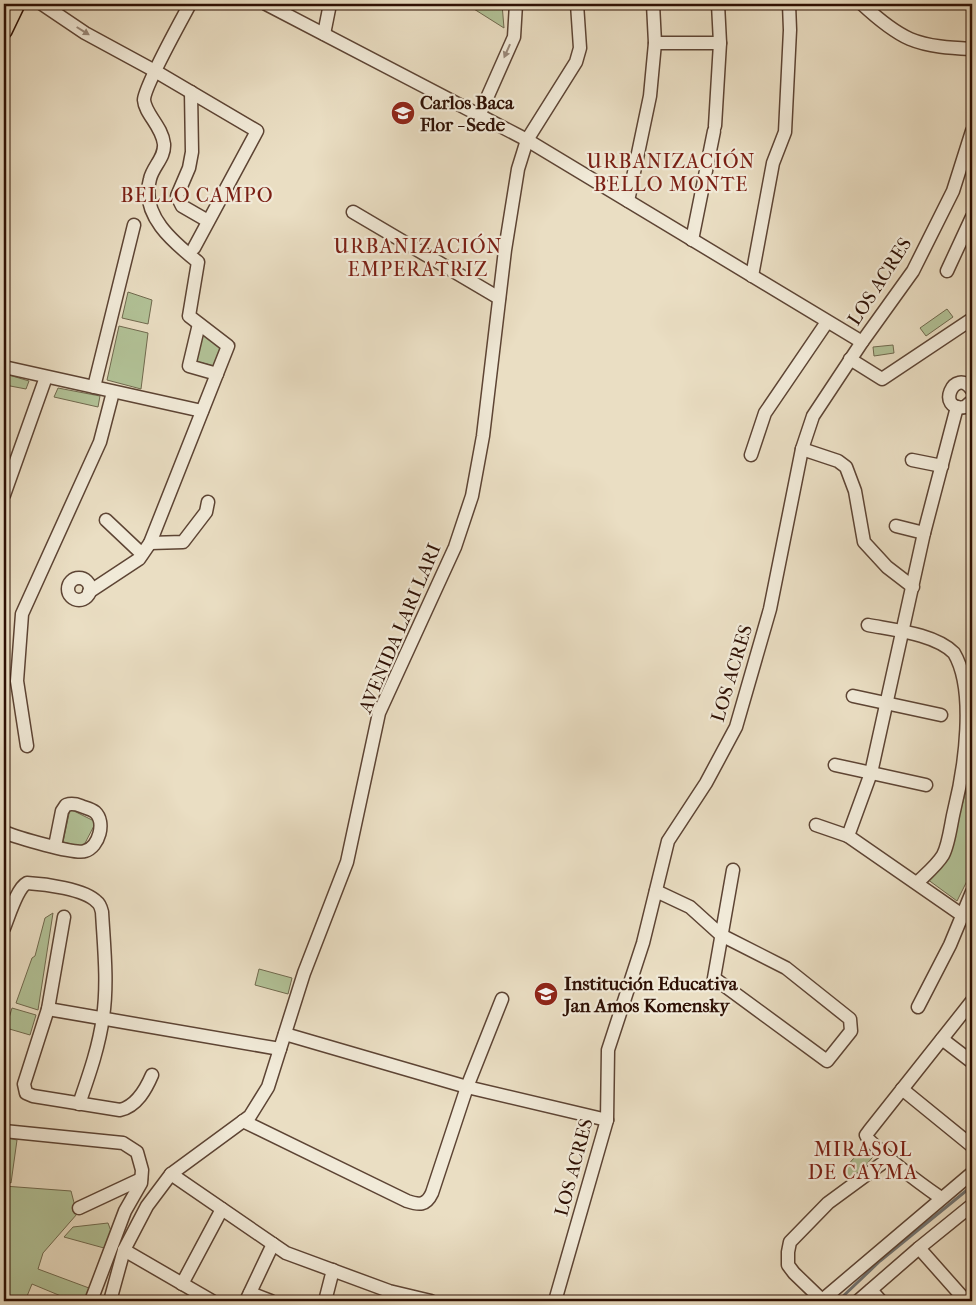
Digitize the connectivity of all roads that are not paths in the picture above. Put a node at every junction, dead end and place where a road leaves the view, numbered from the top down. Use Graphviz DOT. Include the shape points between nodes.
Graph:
graph roads {
  1 [pos="17,4"];
  2 [pos="42,4"];
  3 [pos="190,4"];
  4 [pos="266,4"];
  5 [pos="330,4"];
  6 [pos="516,4"];
  7 [pos="577,4"];
  8 [pos="653,4"];
  9 [pos="718,4"];
  10 [pos="789,4"];
  11 [pos="862,4"];
  12 [pos="4,31"];
  13 [pos="324,34"];
  14 [pos="656,43"];
  15 [pos="720,43"];
  16 [pos="972,49"];
  17 [pos="156,71"];
  18 [pos="191,92"];
  19 [pos="480,116"];
  20 [pos="972,131"];
  21 [pos="527,140"];
  22 [pos="628,201"];
  23 [pos="353,212"];
  24 [pos="972,218"];
  25 [pos="208,221"];
  26 [pos="134,225"];
  27 [pos="692,240"];
  28 [pos="967,242"];
  29 [pos="194,248"];
  30 [pos="948,271"];
  31 [pos="752,276"];
  32 [pos="499,298"];
  33 [pos="972,319"];
  34 [pos="827,322"];
  35 [pos="199,324"];
  36 [pos="862,342"];
  37 [pos="850,359"];
  38 [pos="4,367"];
  39 [pos="217,374"];
  40 [pos="46,377"];
  41 [pos="94,387"];
  42 [pos="972,390"];
  43 [pos="113,392"];
  44 [pos="972,401"];
  45 [pos="957,407"];
  46 [pos="202,410"];
  47 [pos="802,449"];
  48 [pos="751,455"];
  49 [pos="912,460"];
  50 [pos="942,466"];
  51 [pos="4,495"];
  52 [pos="208,502"];
  53 [pos="106,520"];
  54 [pos="896,526"];
  55 [pos="924,533"];
  56 [pos="150,543"];
  57 [pos="142,554"];
  58 [pos="913,587"];
  59 [pos="89,592"];
  60 [pos="868,625"];
  61 [pos="903,632"];
  62 [pos="853,696"];
  63 [pos="887,704"];
  64 [pos="940,715"];
  65 [pos="27,746"];
  66 [pos="971,752"];
  67 [pos="835,765"];
  68 [pos="871,772"];
  69 [pos="926,785"];
  70 [pos="816,825"];
  71 [pos="4,832"];
  72 [pos="848,836"];
  73 [pos="55,846"];
  74 [pos="733,870"];
  75 [pos="918,883"];
  76 [pos="656,891"];
  77 [pos="972,892"];
  78 [pos="962,915"];
  79 [pos="64,917"];
  80 [pos="4,928"];
  81 [pos="721,934"];
  82 [pos="502,999"];
  83 [pos="972,1001"];
  84 [pos="918,1007"];
  85 [pos="48,1009"];
  86 [pos="103,1018"];
  87 [pos="285,1034"];
  88 [pos="942,1039"];
  89 [pos="280,1048"];
  90 [pos="972,1062"];
  91 [pos="152,1074"];
  92 [pos="467,1087"];
  93 [pos="902,1089"];
  94 [pos="79,1104"];
  95 [pos="243,1120"];
  96 [pos="607,1120"];
  97 [pos="4,1131"];
  98 [pos="972,1146"];
  99 [pos="888,1159"];
  100 [pos="972,1173"];
  101 [pos="171,1174"];
  102 [pos="141,1179"];
  103 [pos="134,1196"];
  104 [pos="941,1198"];
  105 [pos="147,1206"];
  106 [pos="79,1208"];
  107 [pos="222,1209"];
  108 [pos="970,1210"];
  109 [pos="273,1244"];
  110 [pos="919,1248"];
  111 [pos="124,1250"];
  112 [pos="333,1270"];
  113 [pos="182,1284"];
  114 [pos="871,1290"];
  115 [pos="388,1296"];
  116 [pos="248,1297"];
  117 [pos="91,1301"];
  118 [pos="110,1301"];
  119 [pos="212,1301"];
  120 [pos="270,1301"];
  121 [pos="325,1301"];
  122 [pos="431,1301"];
  123 [pos="555,1301"];
  124 [pos="822,1301"];
  125 [pos="858,1301"];
  126 [pos="881,1301"];
  127 [pos="966,1301"];
  1 -- 12 [label="main road"];
  2 -- 17 [label="street, one-way" via="85,33"];
  3 -- 17 [label="street"];
  4 -- 13 [label="street"];
  5 -- 13 [label="street"];
  6 -- 19 [label="street, one-way" via="514,37"];
  7 -- 21 [label="street, AVENIDA LARI LARI" via="580,48 576,62"];
  8 -- 14 [label="street"];
  9 -- 15 [label="street"];
  10 -- 31 [label="street" via="785,132 773,163"];
  11 -- 16 [label="street" via="878,19 910,39 943,47"];
  13 -- 19 [label="street"];
  14 -- 15 [label="street"];
  14 -- 22 [label="street" via="650,96"];
  15 -- 27 [label="street" via="715,128"];
  17 -- 18 [label="street"];
  17 -- 35 [label="street" via="144,98 164,144 162,158 150,178 148,196 154,217 176,244 198,262 189,316"];
  18 -- 25 [label="street" via="192,152 177,196 182,206"];
  18 -- 25 [label="street" via="257,131"];
  19 -- 21 [label="street"];
  20 -- 36 [label="street, LOS ACRES" via="953,191 913,271"];
  21 -- 22 [label="street"];
  21 -- 32 [label="street, AVENIDA LARI LARI" via="518,169"];
  22 -- 27 [label="street"];
  23 -- 32 [label="street"];
  24 -- 28 [label="street"];
  25 -- 29 [label="street"];
  26 -- 41 [label="street"];
  27 -- 31 [label="street"];
  28 -- 30 [label="street"];
  31 -- 34 [label="street"];
  32 -- 87 [label="street, AVENIDA LARI LARI" via="483,436 472,496 455,547 379,713 348,862 304,973"];
  33 -- 37 [label="street" via="882,379"];
  34 -- 36 [label="street"];
  34 -- 48 [label="street" via="765,414"];
  35 -- 39 [label="street" via="228,346"];
  35 -- 39 [label="street" via="189,366"];
  36 -- 37 [label="street, LOS ACRES"];
  37 -- 47 [label="street, LOS ACRES" via="813,416"];
  38 -- 40 [label="street"];
  39 -- 46 [label="street"];
  40 -- 41 [label="street"];
  40 -- 51 [label="street"];
  41 -- 43 [label="street"];
  42 -- 45 [label="street" via="964,383 952,387 949,398"];
  43 -- 46 [label="street"];
  43 -- 65 [label="street" via="100,442 22,614 17,681"];
  44 -- 45 [label="street" via="966,407"];
  45 -- 50 [label="street"];
  46 -- 56 [label="street"];
  47 -- 58 [label="street" via="838,461 846,467 855,491 864,542 887,567"];
  47 -- 76 [label="street, LOS ACRES" via="770,609 736,727 706,783 668,841"];
  49 -- 50 [label="street"];
  50 -- 55 [label="street"];
  52 -- 56 [label="street" via="206,512 183,542"];
  53 -- 57 [label="street"];
  54 -- 55 [label="street"];
  55 -- 58 [label="street"];
  56 -- 57 [label="street"];
  57 -- 59 [label="street"];
  58 -- 61 [label="street"];
  60 -- 61 [label="street"];
  61 -- 63 [label="street"];
  61 -- 66 [label="street" via="937,641 963,664 970,681 972,703"];
  62 -- 63 [label="street"];
  63 -- 64 [label="street"];
  63 -- 68 [label="street"];
  66 -- 75 [label="street" via="943,855"];
  67 -- 68 [label="street"];
  68 -- 69 [label="street"];
  68 -- 72 [label="street"];
  70 -- 72 [label="street"];
  71 -- 73 [label="street"];
  72 -- 75 [label="street"];
  74 -- 81 [label="street"];
  75 -- 78 [label="street"];
  76 -- 81 [label="street" via="690,906"];
  76 -- 96 [label="street, LOS ACRES" via="643,943 608,1050"];
  77 -- 78 [label="street"];
  78 -- 84 [label="street"];
  79 -- 85 [label="street"];
  80 -- 86 [label="street" via="18,894 27,883 80,892 99,903 106,988"];
  81 -- 81 [label="street" via="786,968 850,1019 852,1031 827,1061 714,978"];
  82 -- 92 [label="street"];
  83 -- 88 [label="street"];
  85 -- 86 [label="street"];
  85 -- 94 [label="street" via="24,1089 33,1096"];
  86 -- 89 [label="street"];
  86 -- 94 [label="street"];
  87 -- 89 [label="street, AVENIDA LARI LARI"];
  87 -- 92 [label="street"];
  88 -- 90 [label="street"];
  88 -- 93 [label="street"];
  89 -- 95 [label="street, AVENIDA LARI LARI" via="268,1087 250,1116"];
  91 -- 94 [label="street" via="147,1088 126,1108"];
  92 -- 95 [label="street" via="432,1193 424,1204 407,1200"];
  92 -- 96 [label="street"];
  93 -- 98 [label="street"];
  93 -- 99 [label="street" via="866,1135"];
  95 -- 101 [label="street, AVENIDA LARI LARI"];
  96 -- 123 [label="street, LOS ACRES"];
  97 -- 102 [label="street" via="123,1143 137,1152"];
  99 -- 104 [label="street"];
  99 -- 124 [label="street" via="828,1203 790,1242 788,1265"];
  100 -- 104 [label="street"];
  101 -- 105 [label="street, AVENIDA LARI LARI"];
  101 -- 107 [label="street"];
  102 -- 103 [label="street"];
  102 -- 106 [label="street"];
  103 -- 105 [label="street"];
  103 -- 117 [label="street"];
  104 -- 124 [label="street"];
  105 -- 111 [label="street, AVENIDA LARI LARI"];
  107 -- 109 [label="street"];
  107 -- 113 [label="street"];
  108 -- 110 [label="street"];
  109 -- 112 [label="street" via="286,1253"];
  109 -- 116 [label="street"];
  110 -- 114 [label="street"];
  110 -- 127 [label="street"];
  111 -- 113 [label="street"];
  111 -- 118 [label="street, AVENIDA LARI LARI"];
  112 -- 115 [label="street"];
  112 -- 121 [label="street"];
  113 -- 119 [label="street"];
  114 -- 125 [label="street"];
  114 -- 126 [label="street"];
  115 -- 122 [label="street"];
  116 -- 120 [label="street"];
}
